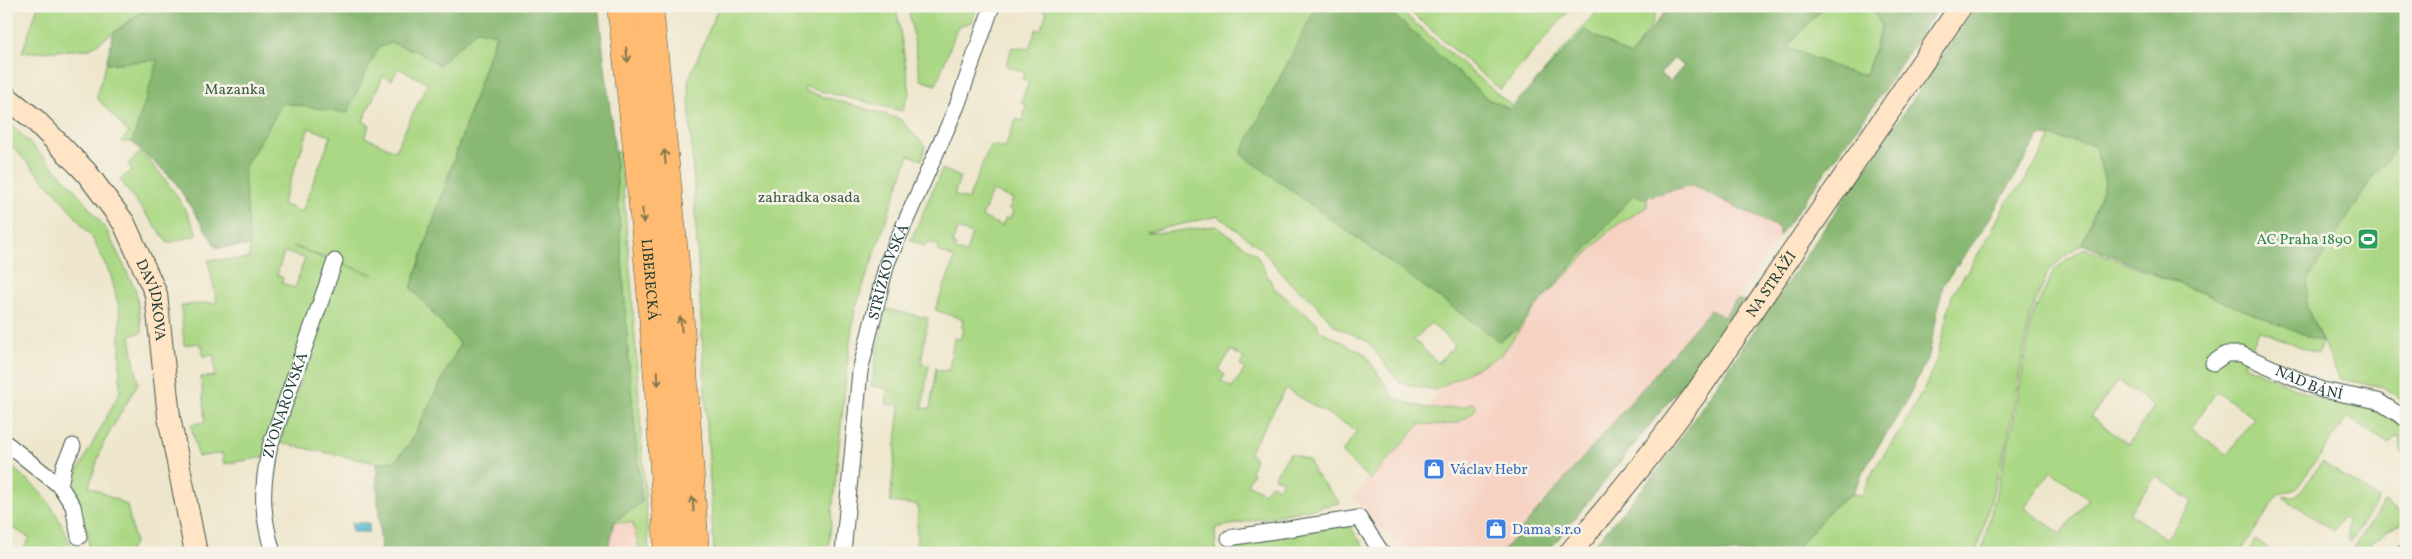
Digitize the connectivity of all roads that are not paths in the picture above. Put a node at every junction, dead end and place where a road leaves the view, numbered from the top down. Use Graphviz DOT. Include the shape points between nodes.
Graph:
graph roads {
  1 [pos="621,6"];
  2 [pos="649,6"];
  3 [pos="992,6"];
  4 [pos="1961,6"];
  5 [pos="6,97"];
  6 [pos="335,261"];
  7 [pos="2212,362"];
  8 [pos="2406,419"];
  9 [pos="6,443"];
  10 [pos="74,446"];
  11 [pos="60,486"];
  12 [pos="79,537"];
  13 [pos="1229,538"];
  14 [pos="196,553"];
  15 [pos="273,553"];
  16 [pos="668,553"];
  17 [pos="695,553"];
  18 [pos="844,553"];
  19 [pos="1382,553"];
  20 [pos="1570,553"];
  1 -- 16 [label="highway, LIBERECKÁ, one-way" via="657,369"];
  17 -- 2 [label="highway, LIBERECKÁ, one-way" via="678,292"];
  3 -- 18 [label="street, STŘÍŽKOVSKÁ" via="957,106 887,263 860,371"];
  4 -- 20 [label="street, NA STRÁŽI" via="1695,396"];
  5 -- 14 [label="street, DAVÍDKOVA" via="35,120 86,172 124,223 156,294 169,417"];
  6 -- 15 [label="street, ZVONAŘOVSKÁ" via="270,446 263,477 264,522"];
  7 -- 8 [label="street, NAD BÁNÍ" via="2226,354 2241,354 2322,390 2378,401"];
  9 -- 11 [label="street"];
  10 -- 11 [label="street" via="64,465"];
  11 -- 12 [label="street" via="73,506"];
  13 -- 19 [label="street" via="1359,518"];
}
